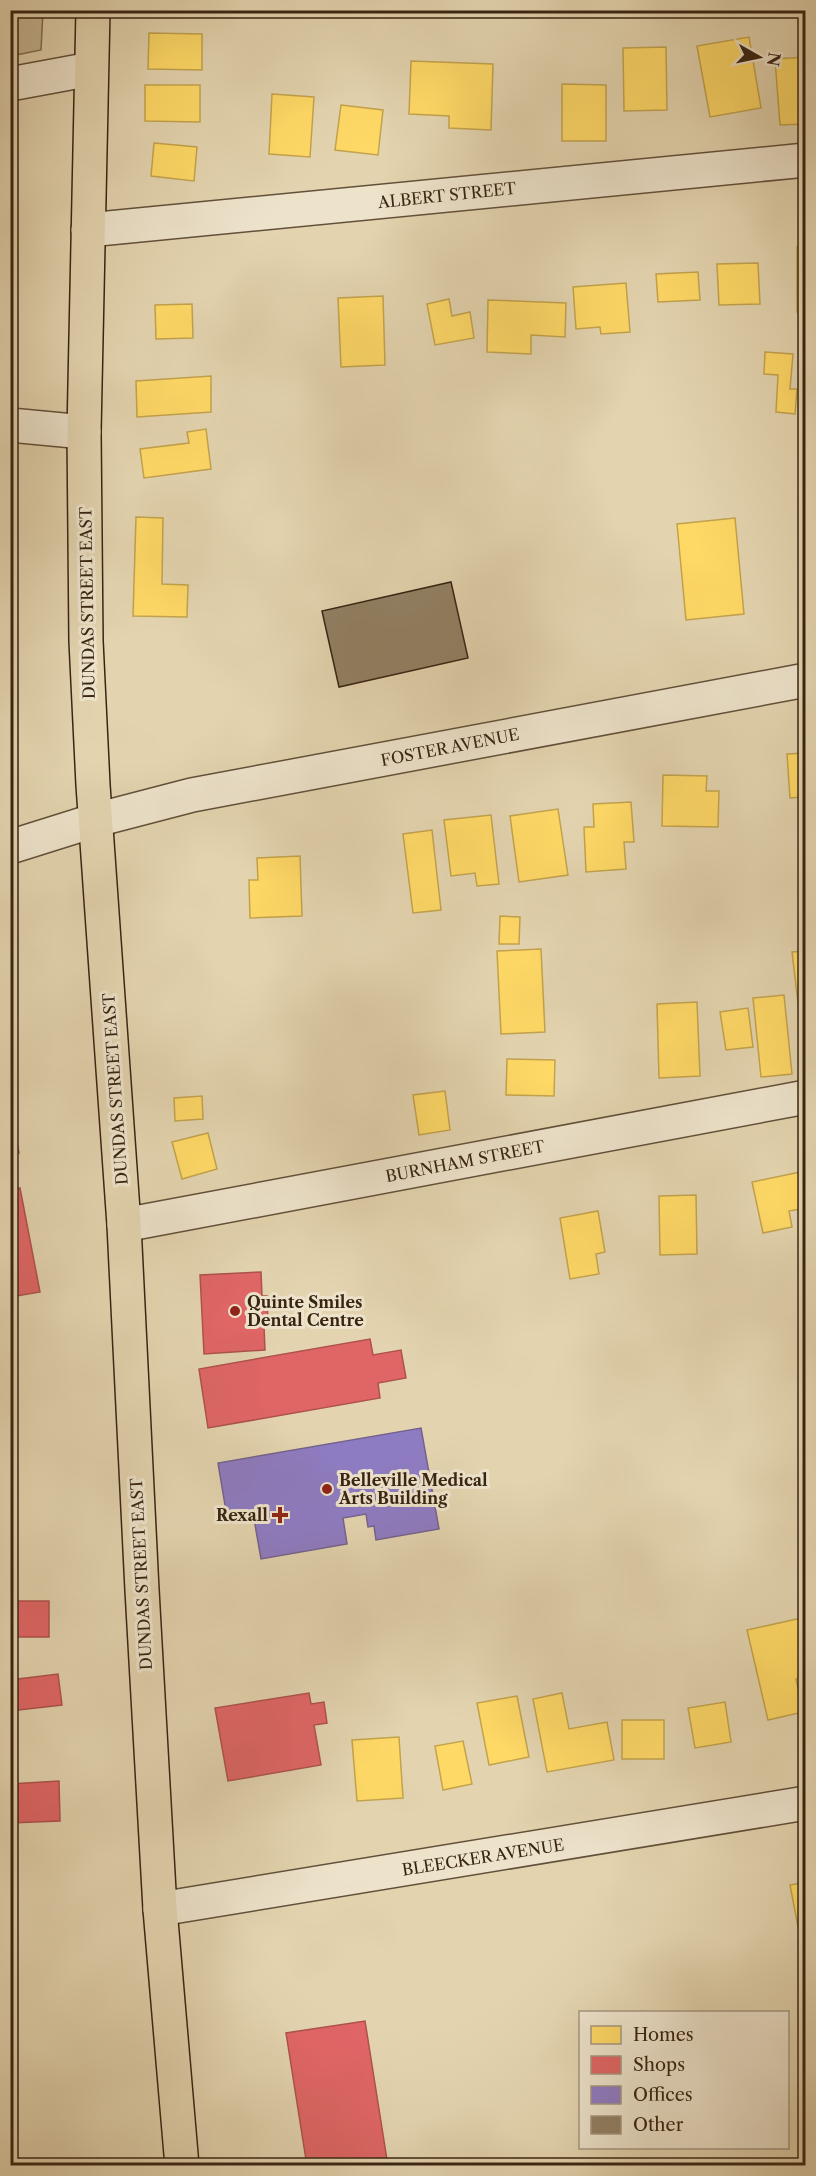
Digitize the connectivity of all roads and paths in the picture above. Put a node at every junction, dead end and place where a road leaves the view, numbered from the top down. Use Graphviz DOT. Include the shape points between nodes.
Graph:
graph roads {
  1 [pos="93,10"];
  2 [pos="91,69"];
  3 [pos="10,84"];
  4 [pos="806,160"];
  5 [pos="88,230"];
  6 [pos="10,425"];
  7 [pos="84,432"];
  8 [pos="806,680"];
  9 [pos="96,820"];
  10 [pos="10,847"];
  11 [pos="806,1097"];
  12 [pos="124,1225"];
  13 [pos="806,1803"];
  14 [pos="160,1910"];
  15 [pos="182,2166"];
  1 -- 2 [label="main road, DUNDAS STREET EAST"];
  2 -- 3 [label="street"];
  2 -- 5 [label="main road, DUNDAS STREET EAST"];
  4 -- 5 [label="street, ALBERT STREET"];
  5 -- 7 [label="main road, DUNDAS STREET EAST"];
  6 -- 7 [label="street"];
  7 -- 9 [label="main road, DUNDAS STREET EAST" via="86,641"];
  8 -- 9 [label="street, FOSTER AVENUE" via="192,795"];
  9 -- 10 [label="street, FOSTER AVENUE"];
  9 -- 12 [label="main road, DUNDAS STREET EAST"];
  11 -- 12 [label="street, BURNHAM STREET"];
  12 -- 14 [label="main road, DUNDAS STREET EAST"];
  13 -- 14 [label="street, BLEECKER AVENUE"];
  14 -- 15 [label="main road, DUNDAS STREET EAST"];
}
